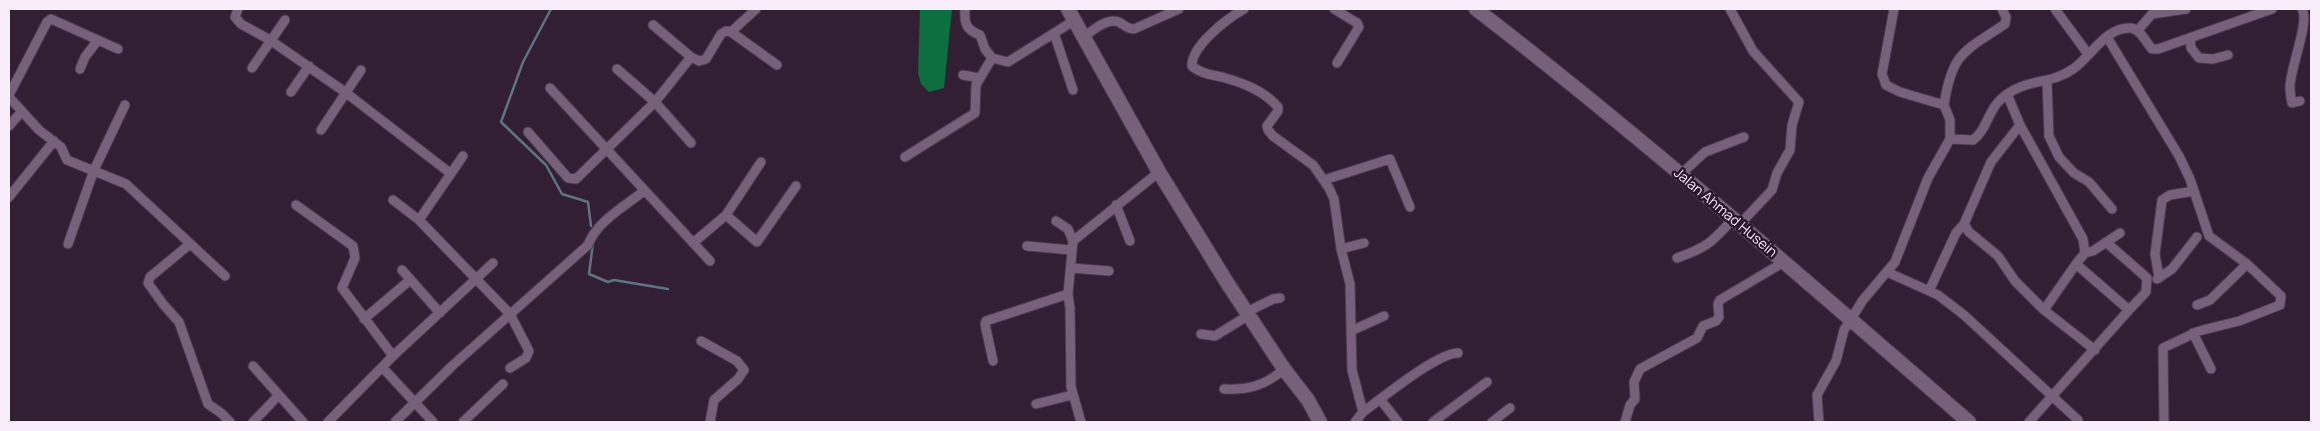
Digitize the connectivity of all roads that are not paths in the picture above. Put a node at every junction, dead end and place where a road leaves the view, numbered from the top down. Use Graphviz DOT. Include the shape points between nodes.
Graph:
graph roads {
  1 [pos="238,9"];
  2 [pos="756,9"];
  3 [pos="966,9"];
  4 [pos="1179,9"];
  5 [pos="1244,9"];
  6 [pos="1334,9"];
  7 [pos="1476,9"];
  8 [pos="1730,9"];
  9 [pos="1894,9"];
  10 [pos="2002,9"];
  11 [pos="2055,9"];
  12 [pos="2186,9"];
  13 [pos="2272,9"];
  14 [pos="2302,9"];
  15 [pos="1233,11"];
  16 [pos="1072,14"];
  17 [pos="285,20"];
  18 [pos="653,25"];
  19 [pos="2138,30"];
  20 [pos="731,32"];
  21 [pos="1054,33"];
  22 [pos="1084,36"];
  23 [pos="2107,37"];
  24 [pos="2190,38"];
  25 [pos="98,40"];
  26 [pos="270,40"];
  27 [pos="118,49"];
  28 [pos="2088,54"];
  29 [pos="2228,55"];
  30 [pos="691,58"];
  31 [pos="992,58"];
  32 [pos="1336,63"];
  33 [pos="777,65"];
  34 [pos="309,66"];
  35 [pos="252,68"];
  36 [pos="80,69"];
  37 [pos="617,69"];
  38 [pos="361,70"];
  39 [pos="963,75"];
  40 [pos="980,78"];
  41 [pos="2047,81"];
  42 [pos="550,88"];
  43 [pos="1073,90"];
  44 [pos="291,92"];
  45 [pos="345,92"];
  46 [pos="2007,94"];
  47 [pos="9,96"];
  48 [pos="2300,101"];
  49 [pos="655,102"];
  50 [pos="125,105"];
  51 [pos="1944,105"];
  52 [pos="22,111"];
  53 [pos="2020,125"];
  54 [pos="9,126"];
  55 [pos="321,130"];
  56 [pos="528,132"];
  57 [pos="1744,137"];
  58 [pos="1950,139"];
  59 [pos="54,141"];
  60 [pos="691,142"];
  61 [pos="607,150"];
  62 [pos="463,156"];
  63 [pos="905,157"];
  64 [pos="761,162"];
  65 [pos="94,170"];
  66 [pos="1159,172"];
  67 [pos="450,174"];
  68 [pos="1680,175"];
  69 [pos="1324,180"];
  70 [pos="796,186"];
  71 [pos="644,191"];
  72 [pos="2194,191"];
  73 [pos="9,197"];
  74 [pos="393,200"];
  75 [pos="296,205"];
  76 [pos="1116,205"];
  77 [pos="1410,207"];
  78 [pos="2112,209"];
  79 [pos="726,215"];
  80 [pos="419,220"];
  81 [pos="1056,221"];
  82 [pos="1737,222"];
  83 [pos="1964,224"];
  84 [pos="2120,233"];
  85 [pos="2197,237"];
  86 [pos="1130,242"];
  87 [pos="2106,242"];
  88 [pos="693,243"];
  89 [pos="1364,243"];
  90 [pos="68,244"];
  91 [pos="190,244"];
  92 [pos="1072,245"];
  93 [pos="1027,246"];
  94 [pos="1341,249"];
  95 [pos="2085,252"];
  96 [pos="1677,258"];
  97 [pos="710,261"];
  98 [pos="1784,262"];
  99 [pos="493,263"];
  100 [pos="2076,264"];
  101 [pos="2248,264"];
  102 [pos="1072,268"];
  103 [pos="402,270"];
  104 [pos="1109,271"];
  105 [pos="1887,272"];
  106 [pos="225,276"];
  107 [pos="2159,278"];
  108 [pos="410,280"];
  109 [pos="476,280"];
  110 [pos="2147,284"];
  111 [pos="1929,291"];
  112 [pos="1068,294"];
  113 [pos="1280,298"];
  114 [pos="2198,305"];
  115 [pos="2044,310"];
  116 [pos="2129,310"];
  117 [pos="440,313"];
  118 [pos="510,314"];
  119 [pos="1248,314"];
  120 [pos="1384,316"];
  121 [pos="364,319"];
  122 [pos="1849,319"];
  123 [pos="1350,331"];
  124 [pos="2193,333"];
  125 [pos="1201,334"];
  126 [pos="701,341"];
  127 [pos="2095,350"];
  128 [pos="1458,354"];
  129 [pos="393,356"];
  130 [pos="993,361"];
  131 [pos="253,366"];
  132 [pos="382,367"];
  133 [pos="510,368"];
  134 [pos="1284,369"];
  135 [pos="2211,369"];
  136 [pos="1487,382"];
  137 [pos="503,384"];
  138 [pos="1224,389"];
  139 [pos="1072,395"];
  140 [pos="278,396"];
  141 [pos="2053,397"];
  142 [pos="1380,399"];
  143 [pos="415,402"];
  144 [pos="1036,404"];
  145 [pos="1510,408"];
  146 [pos="1363,412"];
  147 [pos="2078,420"];
  148 [pos="1438,421"];
  149 [pos="230,422"];
  150 [pos="252,422"];
  151 [pos="303,422"];
  152 [pos="328,422"];
  153 [pos="395,422"];
  154 [pos="433,422"];
  155 [pos="462,422"];
  156 [pos="710,422"];
  157 [pos="1080,422"];
  158 [pos="1320,422"];
  159 [pos="1355,422"];
  160 [pos="1398,422"];
  161 [pos="1492,422"];
  162 [pos="1625,422"];
  163 [pos="1820,422"];
  164 [pos="1969,422"];
  165 [pos="2029,422"];
  166 [pos="2164,422"];
  1 -- 26 [label="street" via="237,21"];
  2 -- 20 [label="street"];
  3 -- 31 [label="street" via="968,30 980,35"];
  4 -- 22 [label="street" via="1134,29 1114,21"];
  5 -- 15 [label="street"];
  6 -- 32 [label="street" via="1359,27"];
  7 -- 68 [label="main road, Jalan Ahmad Husein"];
  8 -- 82 [label="street" via="1753,51 1799,102 1792,125 1790,150 1772,190"];
  9 -- 51 [label="street" via="1882,74 1886,85"];
  10 -- 51 [label="street" via="2005,24 1961,54 1952,69"];
  11 -- 28 [label="street"];
  12 -- 19 [label="street" via="2152,14"];
  13 -- 24 [label="street"];
  14 -- 48 [label="street" via="2304,28 2290,86 2292,103"];
  15 -- 69 [label="street" via="1199,47 1192,58 1192,66 1201,72 1243,83 1272,100 1278,111 1267,126 1268,130 1308,159"];
  16 -- 21 [label="street"];
  16 -- 22 [label="main road"];
  17 -- 26 [label="street"];
  18 -- 30 [label="street"];
  19 -- 23 [label="street" via="2125,28"];
  19 -- 24 [label="street" via="2152,49"];
  20 -- 30 [label="street" via="723,32 702,61"];
  20 -- 33 [label="street"];
  21 -- 31 [label="street" via="1008,62"];
  21 -- 43 [label="street"];
  22 -- 66 [label="main road"];
  23 -- 28 [label="street"];
  23 -- 72 [label="street" via="2179,156"];
  24 -- 29 [label="street" via="2199,58"];
  25 -- 27 [label="street"];
  25 -- 36 [label="street"];
  25 -- 47 [label="street" via="51,19"];
  26 -- 34 [label="street"];
  26 -- 35 [label="street"];
  28 -- 41 [label="street" via="2074,69"];
  30 -- 49 [label="street"];
  31 -- 40 [label="street"];
  34 -- 44 [label="street"];
  34 -- 45 [label="street"];
  37 -- 49 [label="street"];
  38 -- 45 [label="street"];
  39 -- 40 [label="street"];
  40 -- 63 [label="street" via="976,85 975,113"];
  41 -- 46 [label="street" via="2027,84"];
  41 -- 78 [label="street" via="2049,136 2059,157 2074,173 2090,182"];
  42 -- 61 [label="street"];
  45 -- 55 [label="street"];
  45 -- 67 [label="street"];
  46 -- 53 [label="street"];
  46 -- 58 [label="street" via="1998,102 1978,136 1972,140"];
  47 -- 52 [label="street"];
  49 -- 60 [label="street"];
  49 -- 61 [label="street"];
  50 -- 65 [label="street"];
  51 -- 58 [label="street" via="1950,120"];
  52 -- 54 [label="street"];
  52 -- 59 [label="street"];
  53 -- 83 [label="street" via="1991,162"];
  53 -- 95 [label="street" via="2074,220"];
  56 -- 61 [label="street" via="571,180"];
  57 -- 68 [label="street" via="1706,152"];
  58 -- 105 [label="street" via="1928,178 1895,262"];
  59 -- 65 [label="street" via="68,161"];
  59 -- 73 [label="street"];
  61 -- 71 [label="street"];
  62 -- 67 [label="street"];
  64 -- 79 [label="street"];
  65 -- 90 [label="street"];
  65 -- 91 [label="street" via="126,184"];
  66 -- 76 [label="street"];
  66 -- 119 [label="main road"];
  67 -- 80 [label="street"];
  68 -- 82 [label="main road, Jalan Ahmad Husein"];
  69 -- 77 [label="street" via="1390,159"];
  69 -- 94 [label="street" via="1334,199"];
  70 -- 79 [label="street" via="756,242"];
  71 -- 88 [label="street"];
  71 -- 118 [label="street" via="601,225 591,235 588,245"];
  72 -- 101 [label="street" via="2209,236"];
  72 -- 107 [label="street" via="2170,194 2162,200 2154,254"];
  74 -- 80 [label="street"];
  75 -- 121 [label="street" via="353,246 355,258 342,288"];
  76 -- 86 [label="street"];
  76 -- 92 [label="street"];
  79 -- 88 [label="street"];
  80 -- 109 [label="street"];
  81 -- 92 [label="street" via="1068,229"];
  82 -- 96 [label="street" via="1702,250"];
  82 -- 98 [label="main road, Jalan Ahmad Husein"];
  83 -- 111 [label="street" via="1956,233"];
  83 -- 115 [label="street" via="1998,256 2015,281"];
  84 -- 87 [label="street"];
  85 -- 107 [label="street" via="2172,269"];
  87 -- 95 [label="street"];
  87 -- 110 [label="street" via="2147,278"];
  88 -- 97 [label="street"];
  89 -- 94 [label="street"];
  91 -- 106 [label="street"];
  91 -- 149 [label="street" via="150,277 148,283 179,322 208,404"];
  92 -- 93 [label="street"];
  92 -- 102 [label="street"];
  94 -- 123 [label="street" via="1350,284"];
  95 -- 100 [label="street"];
  98 -- 122 [label="main road, Jalan Ahmad Husein"];
  98 -- 162 [label="street" via="1720,300 1719,317 1703,326 1698,338 1640,369 1634,382 1635,399"];
  99 -- 109 [label="street"];
  100 -- 115 [label="street"];
  100 -- 116 [label="street"];
  101 -- 114 [label="street" via="2210,300"];
  101 -- 124 [label="street" via="2279,293 2281,303 2239,321"];
  102 -- 104 [label="street"];
  102 -- 112 [label="street"];
  103 -- 108 [label="street"];
  105 -- 111 [label="street"];
  105 -- 122 [label="street"];
  107 -- 110 [label="street"];
  108 -- 117 [label="street"];
  108 -- 121 [label="street"];
  109 -- 117 [label="street"];
  109 -- 118 [label="street"];
  110 -- 116 [label="street" via="2146,292"];
  111 -- 141 [label="street" via="1964,315"];
  112 -- 130 [label="street" via="986,321"];
  112 -- 139 [label="street"];
  113 -- 119 [label="street"];
  115 -- 127 [label="street"];
  116 -- 127 [label="street"];
  117 -- 129 [label="street"];
  118 -- 133 [label="street" via="530,351 526,358"];
  118 -- 143 [label="street"];
  119 -- 125 [label="street" via="1215,336"];
  119 -- 134 [label="main road"];
  120 -- 123 [label="street"];
  121 -- 129 [label="street"];
  122 -- 163 [label="street" via="1836,361 1817,395"];
  122 -- 164 [label="main road, Jalan Ahmad Husein"];
  123 -- 146 [label="street" via="1352,370"];
  124 -- 135 [label="street"];
  124 -- 166 [label="street" via="2162,349"];
  126 -- 156 [label="street" via="738,361 744,370 714,400"];
  127 -- 141 [label="street"];
  128 -- 142 [label="street" via="1449,354"];
  129 -- 132 [label="street"];
  131 -- 140 [label="street"];
  132 -- 143 [label="street"];
  132 -- 152 [label="street"];
  134 -- 138 [label="street" via="1255,387"];
  134 -- 158 [label="main road"];
  136 -- 148 [label="street"];
  137 -- 155 [label="street"];
  139 -- 144 [label="street"];
  139 -- 157 [label="street"];
  140 -- 150 [label="street"];
  140 -- 151 [label="street"];
  141 -- 147 [label="street"];
  141 -- 165 [label="street"];
  142 -- 146 [label="street"];
  142 -- 160 [label="street"];
  143 -- 153 [label="street"];
  143 -- 154 [label="street"];
  145 -- 161 [label="street"];
  146 -- 159 [label="street"];
}
